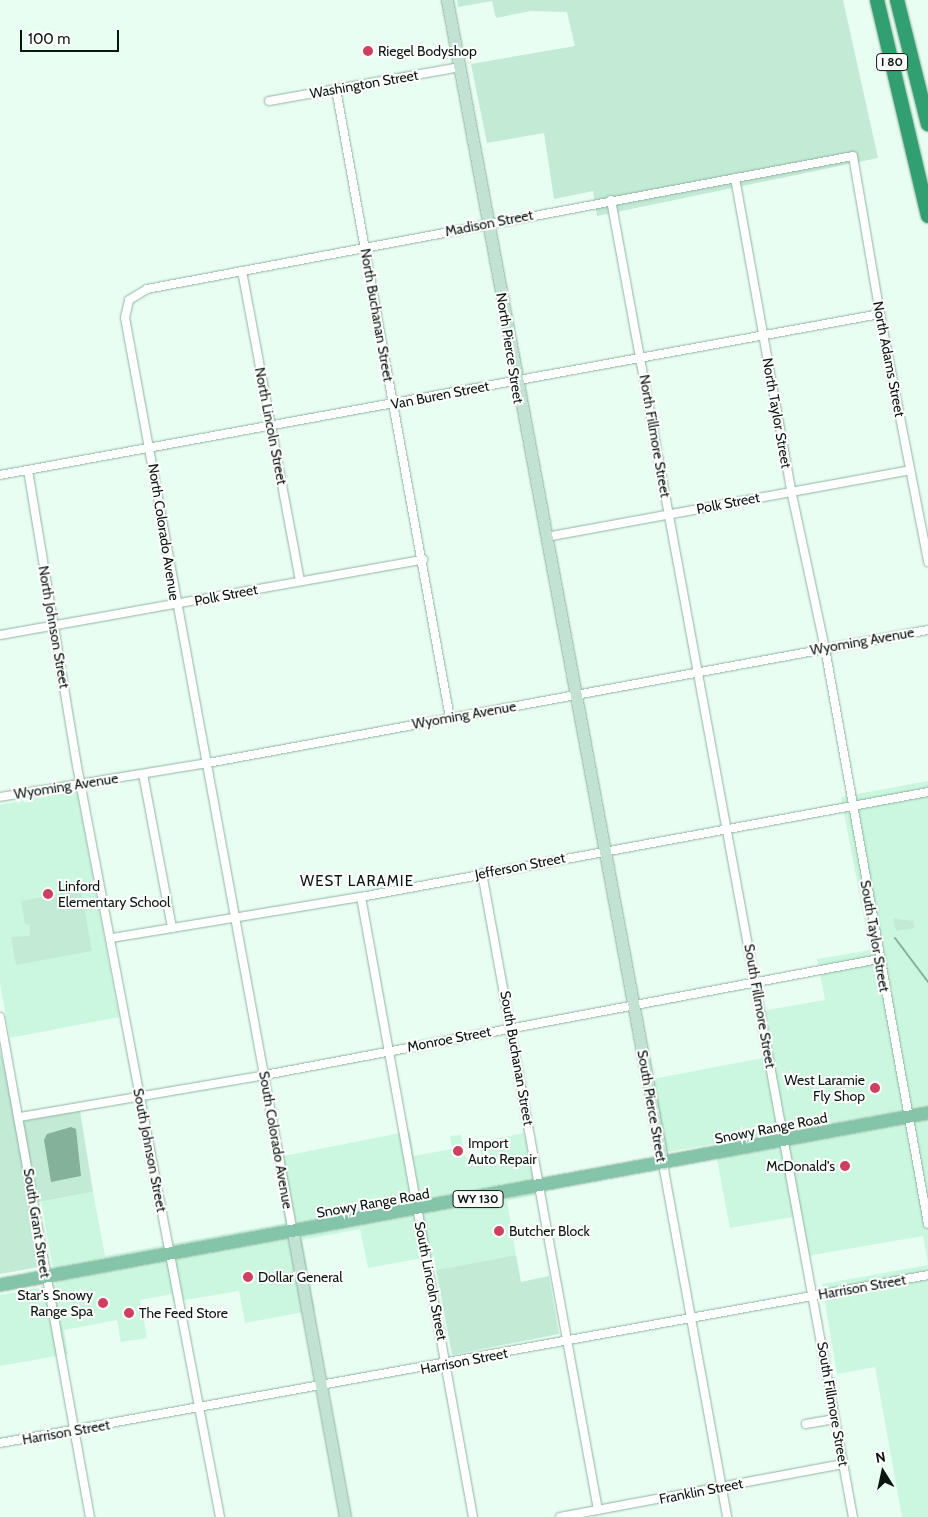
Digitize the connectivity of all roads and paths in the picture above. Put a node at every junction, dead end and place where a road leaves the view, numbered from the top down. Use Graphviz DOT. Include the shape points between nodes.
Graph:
graph roads {
  1 [pos="447,0"];
  2 [pos="876,0"];
  3 [pos="897,0"];
  4 [pos="459,67"];
  5 [pos="336,89"];
  6 [pos="269,101"];
  7 [pos="928,122"];
  8 [pos="853,156"];
  9 [pos="735,178"];
  10 [pos="611,200"];
  11 [pos="928,216"];
  12 [pos="490,223"];
  13 [pos="366,246"];
  14 [pos="242,271"];
  15 [pos="128,300"];
  16 [pos="880,314"];
  17 [pos="762,336"];
  18 [pos="641,358"];
  19 [pos="515,381"];
  20 [pos="392,404"];
  21 [pos="271,425"];
  22 [pos="150,448"];
  23 [pos="28,470"];
  24 [pos="910,470"];
  25 [pos="0,475"];
  26 [pos="791,490"];
  27 [pos="670,514"];
  28 [pos="546,537"];
  29 [pos="423,560"];
  30 [pos="928,562"];
  31 [pos="300,581"];
  32 [pos="176,604"];
  33 [pos="54,626"];
  34 [pos="928,630"];
  35 [pos="0,636"];
  36 [pos="825,648"];
  37 [pos="698,672"];
  38 [pos="575,695"];
  39 [pos="450,718"];
  40 [pos="208,763"];
  41 [pos="143,774"];
  42 [pos="81,783"];
  43 [pos="928,792"];
  44 [pos="0,797"];
  45 [pos="852,806"];
  46 [pos="727,827"];
  47 [pos="606,850"];
  48 [pos="482,873"];
  49 [pos="361,897"];
  50 [pos="235,918"];
  51 [pos="172,928"];
  52 [pos="112,938"];
  53 [pos="879,960"];
  54 [pos="756,981"];
  55 [pos="634,1005"];
  56 [pos="0,1017"];
  57 [pos="512,1028"];
  58 [pos="389,1051"];
  59 [pos="265,1075"];
  60 [pos="140,1097"];
  61 [pos="928,1113"];
  62 [pos="20,1116"];
  63 [pos="908,1117"];
  64 [pos="785,1141"];
  65 [pos="663,1164"];
  66 [pos="540,1187"];
  67 [pos="417,1210"];
  68 [pos="928,1224"];
  69 [pos="293,1233"];
  70 [pos="170,1254"];
  71 [pos="928,1275"];
  72 [pos="46,1277"];
  73 [pos="3,1283"];
  74 [pos="814,1295"];
  75 [pos="691,1318"];
  76 [pos="568,1340"];
  77 [pos="446,1364"];
  78 [pos="321,1386"];
  79 [pos="200,1409"];
  80 [pos="835,1419"];
  81 [pos="806,1424"];
  82 [pos="75,1430"];
  83 [pos="0,1444"];
  84 [pos="843,1464"];
  85 [pos="722,1487"];
  86 [pos="598,1510"];
  87 [pos="90,1517"];
  88 [pos="220,1517"];
  89 [pos="345,1517"];
  90 [pos="473,1517"];
  91 [pos="560,1517"];
  92 [pos="727,1517"];
  93 [pos="853,1517"];
  1 -- 4 [label="main road, North Pierce Street"];
  2 -- 11 [label="highway, I 80"];
  3 -- 7 [label="highway, I 80"];
  4 -- 5 [label="street, Washington Street"];
  4 -- 12 [label="main road, North Pierce Street"];
  5 -- 6 [label="street, Washington Street"];
  5 -- 13 [label="street, North Buchanan Street" via="361,235"];
  8 -- 9 [label="street, Madison Street"];
  8 -- 16 [label="street, North Adams Street"];
  9 -- 10 [label="street, Madison Street"];
  9 -- 17 [label="street, North Taylor Street"];
  10 -- 12 [label="street, Madison Street"];
  10 -- 18 [label="street, North Fillmore Street"];
  12 -- 13 [label="street, Madison Street"];
  12 -- 19 [label="main road, North Pierce Street"];
  13 -- 14 [label="street, Madison Street"];
  13 -- 20 [label="street, North Buchanan Street"];
  14 -- 15 [label="street, Madison Street" via="147,289"];
  14 -- 21 [label="street, North Lincoln Street"];
  15 -- 22 [label="street, North Colorado Avenue" via="125,318"];
  16 -- 17 [label="street, Van Buren Street"];
  16 -- 24 [label="street, North Adams Street"];
  17 -- 18 [label="street, Van Buren Street"];
  17 -- 26 [label="street, North Taylor Street"];
  18 -- 19 [label="street, Van Buren Street"];
  18 -- 27 [label="street, North Fillmore Street"];
  19 -- 20 [label="street, Van Buren Street"];
  19 -- 28 [label="main road, North Pierce Street"];
  20 -- 21 [label="street, Van Buren Street"];
  20 -- 29 [label="street, North Buchanan Street"];
  21 -- 22 [label="street, Van Buren Street"];
  21 -- 31 [label="street, North Lincoln Street"];
  22 -- 23 [label="street, Van Buren Street"];
  22 -- 32 [label="street, North Colorado Avenue"];
  23 -- 25 [label="street, Van Buren Street"];
  23 -- 33 [label="street, North Johnson Street"];
  24 -- 26 [label="street, Polk Street"];
  24 -- 30 [label="street, North Adams Street"];
  26 -- 27 [label="street, Polk Street"];
  26 -- 36 [label="street, North Taylor Street"];
  27 -- 28 [label="street, Polk Street"];
  27 -- 37 [label="street, North Fillmore Street"];
  28 -- 38 [label="main road, North Pierce Street"];
  29 -- 31 [label="street, Polk Street"];
  29 -- 39 [label="street, North Buchanan Street"];
  31 -- 32 [label="street, Polk Street"];
  32 -- 33 [label="street, Polk Street"];
  32 -- 40 [label="street, North Colorado Avenue"];
  33 -- 35 [label="street, Polk Street"];
  33 -- 42 [label="street, North Johnson Street"];
  34 -- 36 [label="street, Wyoming Avenue"];
  36 -- 37 [label="street, Wyoming Avenue"];
  36 -- 45 [label="street, South Taylor Street"];
  37 -- 38 [label="street, Wyoming Avenue"];
  37 -- 46 [label="street, South Fillmore Street"];
  38 -- 39 [label="street, Wyoming Avenue"];
  38 -- 47 [label="main road, South Pierce Street"];
  39 -- 40 [label="street, Wyoming Avenue"];
  40 -- 41 [label="street, Wyoming Avenue"];
  40 -- 50 [label="street, South Colorado Avenue"];
  41 -- 42 [label="street, Wyoming Avenue"];
  41 -- 51 [label="street"];
  42 -- 44 [label="street, Wyoming Avenue"];
  42 -- 52 [label="street, South Johnson Street"];
  43 -- 45 [label="street, Jefferson Street"];
  45 -- 46 [label="street, Jefferson Street"];
  45 -- 53 [label="street, South Taylor Street"];
  46 -- 47 [label="street, Jefferson Street"];
  46 -- 54 [label="street, South Fillmore Street"];
  47 -- 48 [label="street, Jefferson Street"];
  47 -- 55 [label="main road, South Pierce Street"];
  48 -- 49 [label="street, Jefferson Street"];
  48 -- 57 [label="street, South Buchanan Street"];
  49 -- 50 [label="street, Jefferson Street"];
  49 -- 58 [label="street, South Lincoln Street"];
  50 -- 51 [label="street, Jefferson Street"];
  50 -- 59 [label="street, South Colorado Avenue"];
  51 -- 52 [label="street, Jefferson Street"];
  52 -- 60 [label="street, South Johnson Street"];
  53 -- 54 [label="street, Monroe Street"];
  53 -- 63 [label="street, South Taylor Street"];
  54 -- 55 [label="street, Monroe Street"];
  54 -- 64 [label="street, South Fillmore Street"];
  55 -- 57 [label="street, Monroe Street"];
  55 -- 65 [label="main road, South Pierce Street"];
  56 -- 62 [label="street, South Grant Street"];
  57 -- 58 [label="street, Monroe Street"];
  57 -- 66 [label="street, South Buchanan Street"];
  58 -- 59 [label="street, Monroe Street"];
  58 -- 67 [label="street, South Lincoln Street"];
  59 -- 60 [label="street, Monroe Street"];
  59 -- 69 [label="street, South Colorado Avenue"];
  60 -- 62 [label="street, Monroe Street"];
  60 -- 70 [label="street, South Johnson Street"];
  61 -- 63 [label="main road, Snowy Range Road / WY 130"];
  62 -- 72 [label="street, South Grant Street"];
  63 -- 64 [label="main road, Snowy Range Road / WY 130"];
  63 -- 68 [label="street, South Taylor Street"];
  64 -- 65 [label="main road, Snowy Range Road / WY 130"];
  64 -- 74 [label="street, South Fillmore Street"];
  65 -- 66 [label="main road, Snowy Range Road / WY 130"];
  65 -- 75 [label="street, South Pierce Street"];
  66 -- 67 [label="main road, Snowy Range Road / WY 130"];
  66 -- 76 [label="street, South Buchanan Street"];
  67 -- 69 [label="main road, Snowy Range Road / WY 130"];
  67 -- 77 [label="street, South Lincoln Street"];
  69 -- 70 [label="main road, Snowy Range Road / WY 130"];
  69 -- 78 [label="main road, South Colorado Avenue"];
  70 -- 72 [label="main road, Snowy Range Road / WY 130"];
  70 -- 79 [label="street, South Johnson Street"];
  71 -- 74 [label="street, Harrison Street"];
  72 -- 73 [label="main road, Snowy Range Road / WY 130"];
  72 -- 82 [label="street, South Grant Street"];
  74 -- 75 [label="street, Harrison Street"];
  74 -- 80 [label="street, South Fillmore Street"];
  75 -- 76 [label="street, Harrison Street"];
  75 -- 85 [label="street, South Pierce Street"];
  76 -- 77 [label="street, Harrison Street"];
  76 -- 86 [label="street, South Buchanan Street"];
  77 -- 78 [label="street, Harrison Street"];
  77 -- 90 [label="street, South Lincoln Street"];
  78 -- 79 [label="street, Harrison Street"];
  78 -- 89 [label="main road, South Colorado Avenue"];
  79 -- 82 [label="street, Harrison Street"];
  79 -- 88 [label="street, South Johnson Street"];
  80 -- 81 [label="street"];
  80 -- 84 [label="street, South Fillmore Street"];
  82 -- 83 [label="street, Harrison Street"];
  82 -- 87 [label="street, South Grant Street"];
  84 -- 85 [label="street, Franklin Street"];
  84 -- 93 [label="street, South Fillmore Street"];
  85 -- 86 [label="street, Franklin Street"];
  85 -- 92 [label="street, South Pierce Street"];
  86 -- 91 [label="street, Franklin Street"];
}
